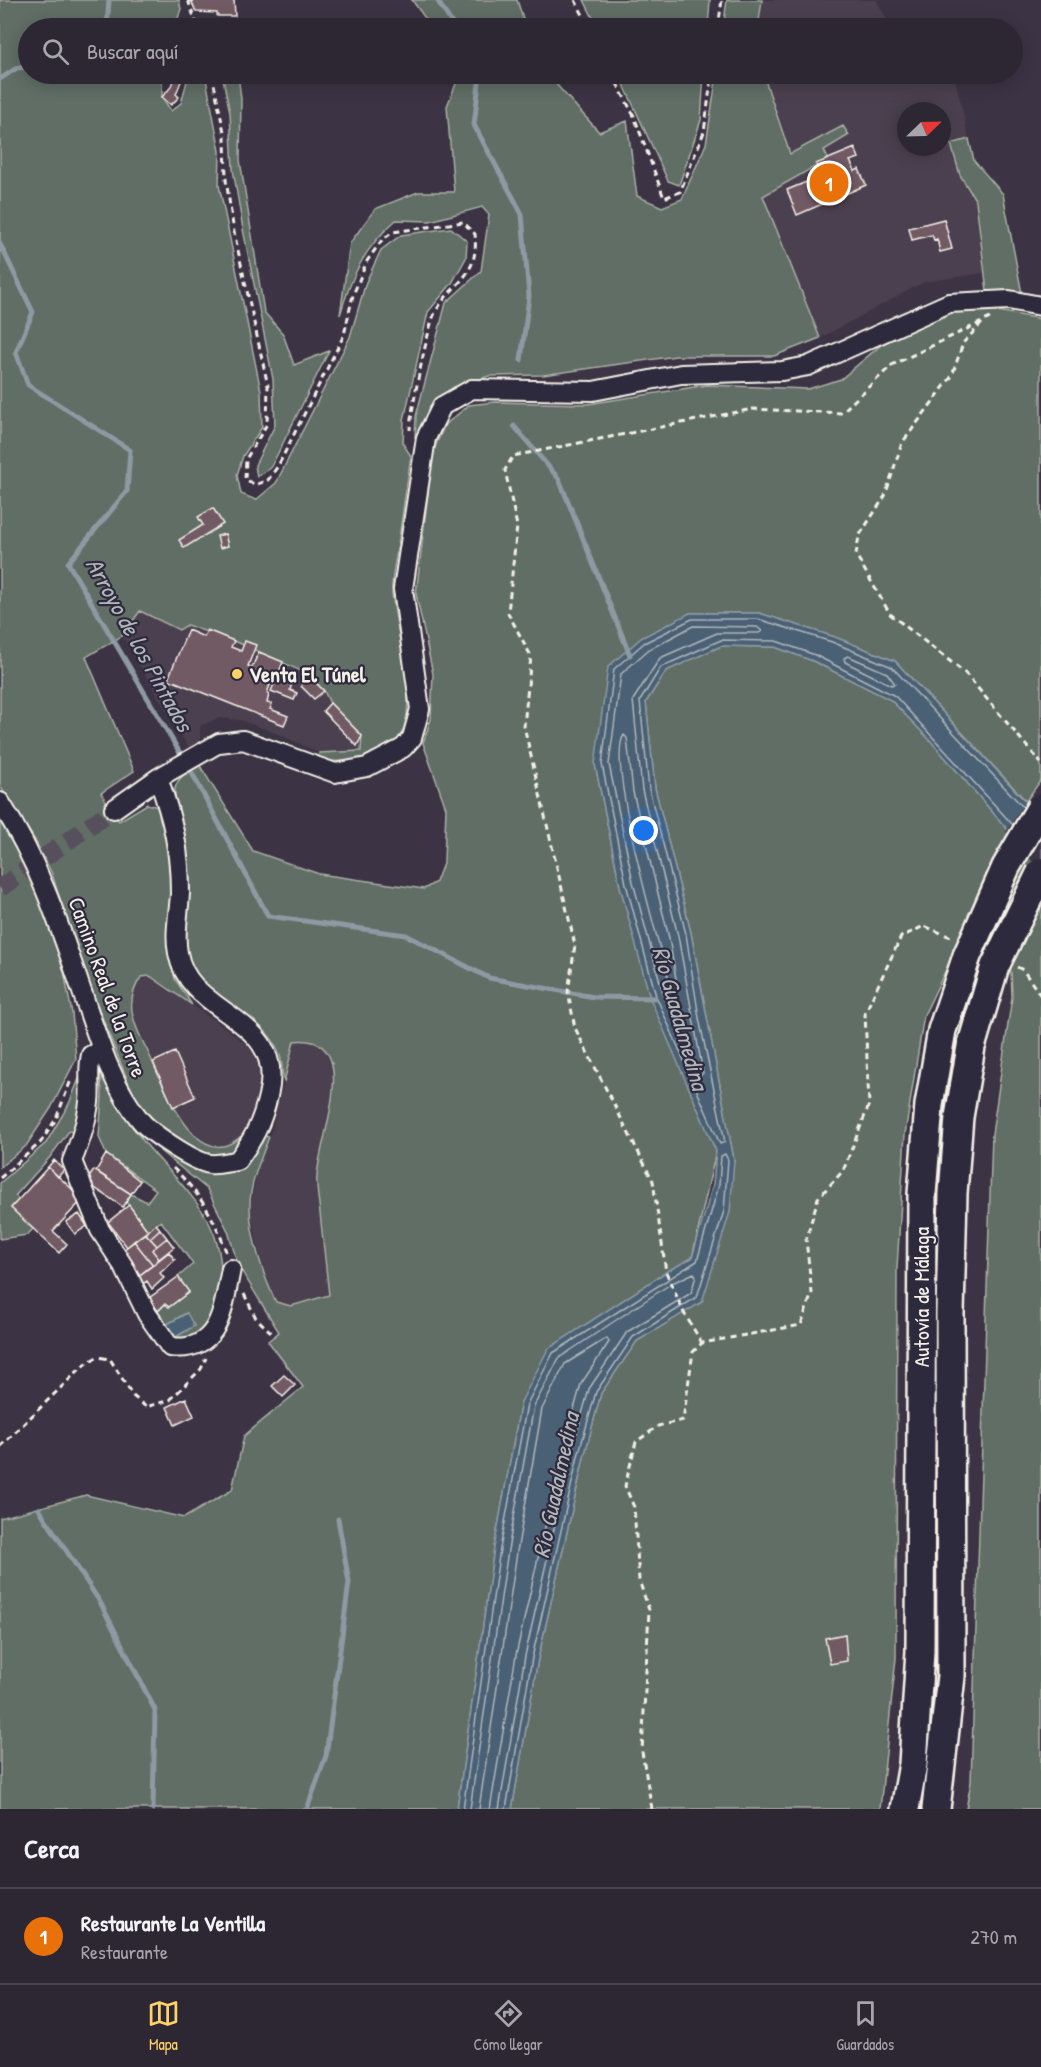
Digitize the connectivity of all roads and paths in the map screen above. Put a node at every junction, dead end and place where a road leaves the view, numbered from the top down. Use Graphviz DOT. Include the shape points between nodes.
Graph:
graph roads {
  1 [pos="189,0"];
  2 [pos="575,0"];
  3 [pos="722,0"];
  4 [pos="195,18"];
  5 [pos="585,18"];
  6 [pos="719,18"];
  7 [pos="214,84"];
  8 [pos="617,84"];
  9 [pos="711,84"];
  10 [pos="1041,306"];
  11 [pos="423,458"];
  12 [pos="1041,763"];
  13 [pos="159,778"];
  14 [pos="0,802"];
  15 [pos="1041,807"];
  16 [pos="114,809"];
  17 [pos="1041,872"];
  18 [pos="961,947"];
  19 [pos="1004,965"];
  20 [pos="1041,996"];
  21 [pos="91,1055"];
  22 [pos="166,1161"];
  23 [pos="0,1178"];
  24 [pos="231,1269"];
  25 [pos="213,1334"];
  26 [pos="274,1335"];
  27 [pos="702,1343"];
  28 [pos="0,1447"];
  29 [pos="0,1698"];
  30 [pos="0,1702"];
  31 [pos="652,1809"];
  32 [pos="905,1809"];
  33 [pos="936,1809"];
  1 -- 4 [label="path"];
  2 -- 5 [label="path"];
  3 -- 6 [label="path"];
  7 -- 11 [label="path" via="225,137 226,180 234,232 268,386 267,424 246,459 245,479 255,485 268,480 278,465 344,335 353,295 367,261 382,240 393,232 463,222 475,234 477,249 471,271 434,314 410,421 410,441"];
  8 -- 9 [label="path" via="634,116 664,198 680,192 704,132"];
  10 -- 11 [label="street" via="1009,300 949,303 808,366 782,371 681,374 593,391 472,388 442,406 426,438"];
  11 -- 13 [label="street" via="403,589 420,709 412,738 403,748 368,767 335,773 243,740 219,742"];
  12 -- 27 [label="path" via="965,673 890,614 856,555 859,536 885,496 902,443 952,376 963,343 983,322 892,365 841,413 753,409 513,456 505,470 517,526 508,613 531,656 524,726 575,945 568,992 575,1028 653,1181 666,1272"];
  13 -- 14 [label="street, Camino Real de la Torre" via="179,847 178,952 184,972 196,988 254,1033 271,1064 271,1086 262,1121 237,1161 209,1164 188,1155 142,1123 124,1098 97,1036 41,875"];
  13 -- 16 [label="street"];
  15 -- 18 [label="highway, Autovía de Málaga, bridge"];
  17 -- 19 [label="highway, Autovía de Málaga, bridge"];
  18 -- 27 [label="path" via="924,926 901,936 866,1013 869,1105 843,1171 818,1198 806,1240 812,1293 801,1325"];
  18 -- 32 [label="highway, Autovía de Málaga" via="929,1105 922,1194 920,1651 913,1764"];
  19 -- 20 [label="path" via="1023,970"];
  19 -- 33 [label="highway, Autovía de Málaga" via="971,1047 959,1117 950,1314 951,1676"];
  21 -- 23 [label="path" via="76,1067 56,1119 41,1142"];
  21 -- 25 [label="street" via="89,1101 83,1134 72,1161 86,1200 147,1314 170,1347 182,1348"];
  22 -- 24 [label="path" via="196,1189 223,1239"];
  24 -- 25 [label="street"];
  24 -- 26 [label="path" via="256,1318"];
  25 -- 28 [label="path" via="201,1369 170,1400 146,1407 133,1396 110,1359 97,1358 84,1365"];
  27 -- 31 [label="path" via="693,1352 684,1420 658,1426 636,1442 625,1486 634,1507 639,1580 649,1610 642,1752"];
  29 -- 30 [label="path"];
}
